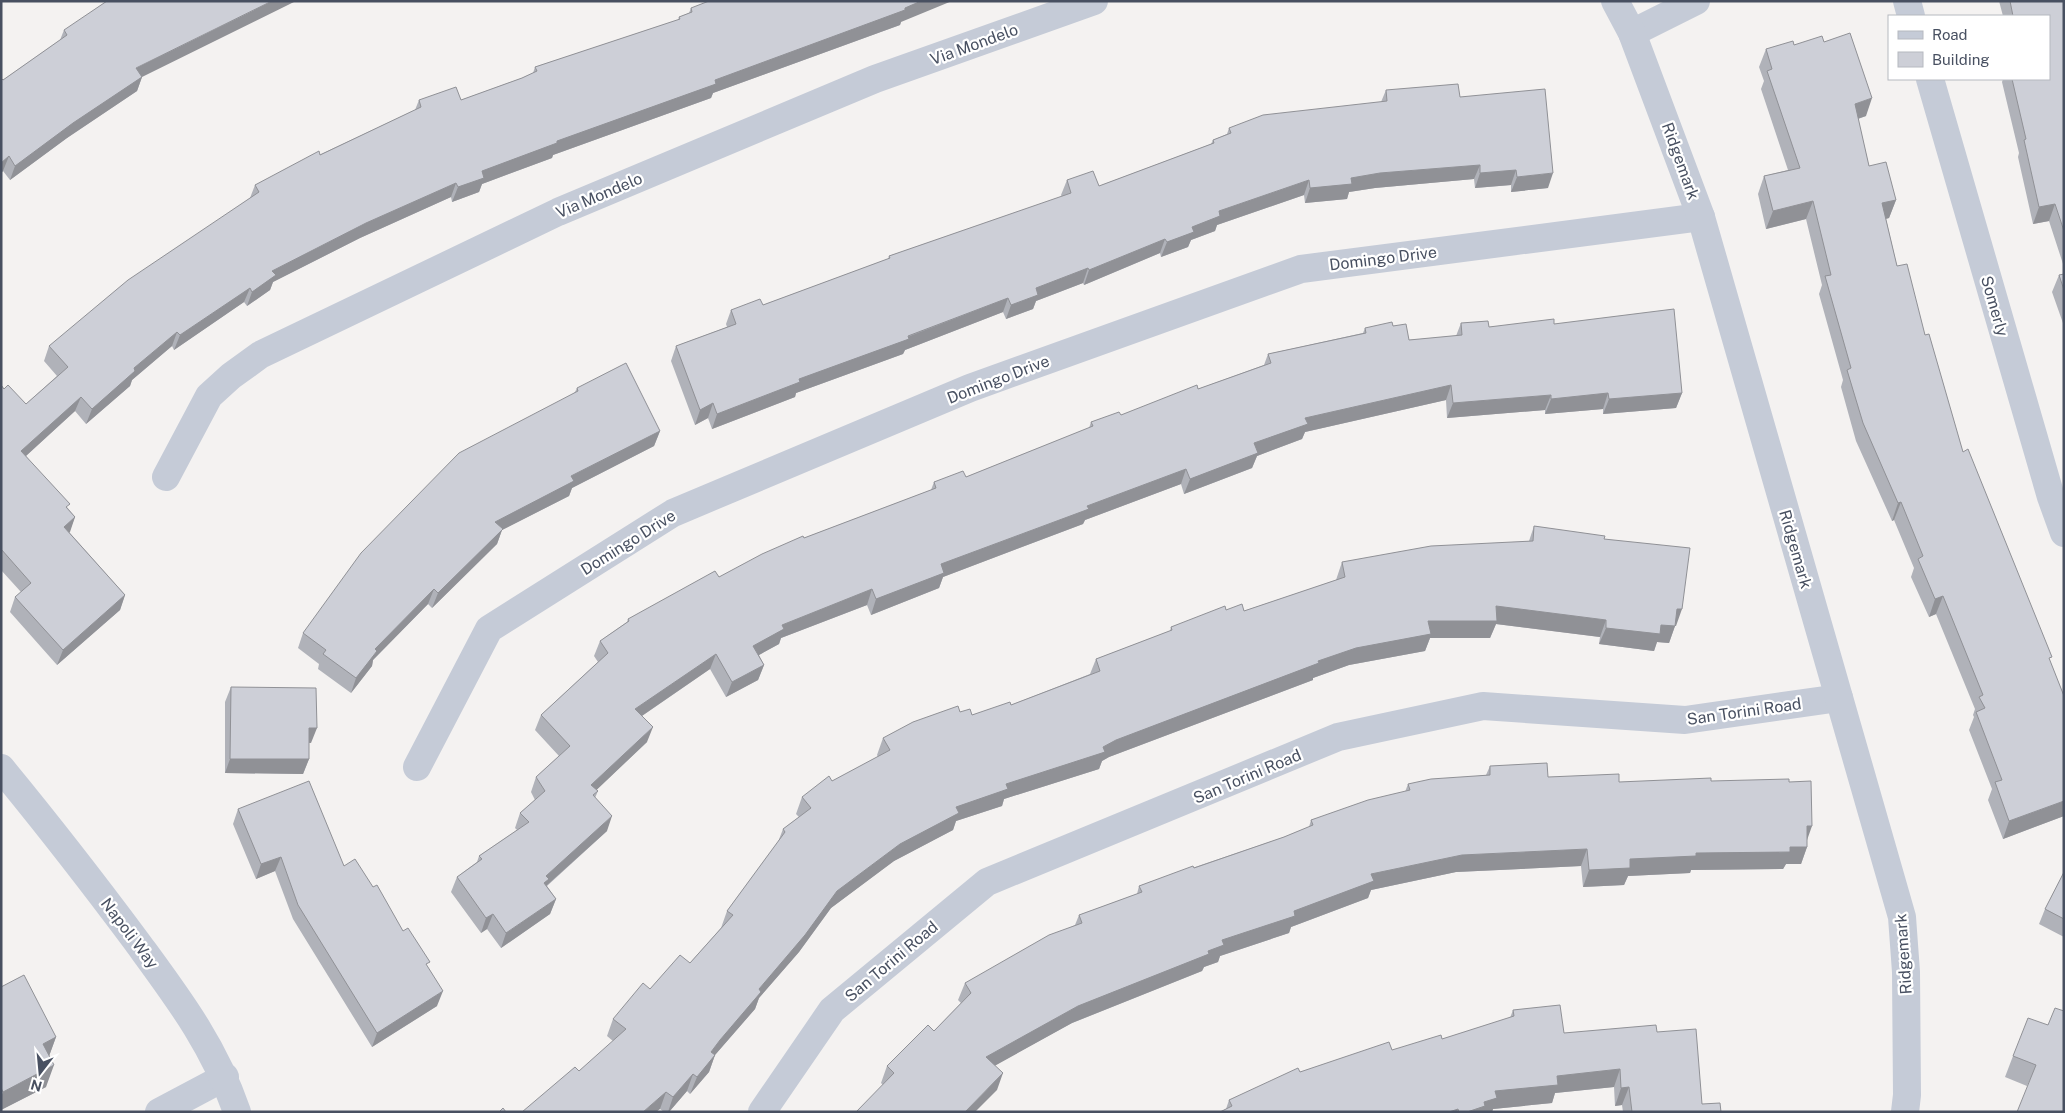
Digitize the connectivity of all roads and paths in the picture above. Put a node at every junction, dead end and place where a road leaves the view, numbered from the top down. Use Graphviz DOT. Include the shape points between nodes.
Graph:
graph roads {
  1 [pos="1094,1"];
  2 [pos="1615,1"];
  3 [pos="1696,1"];
  4 [pos="1907,1"];
  5 [pos="1912,15"];
  6 [pos="1632,33"];
  7 [pos="1930,80"];
  8 [pos="1701,217"];
  9 [pos="166,477"];
  10 [pos="2064,533"];
  11 [pos="1838,698"];
  12 [pos="417,767"];
  13 [pos="1,768"];
  14 [pos="225,1077"];
  15 [pos="158,1112"];
  16 [pos="237,1112"];
  17 [pos="762,1112"];
  18 [pos="1905,1112"];
  1 -- 9 [label="street, Via Mondelo" via="875,79 568,208 260,355 209,396"];
  2 -- 6 [label="street, Ridgemark"];
  3 -- 6 [label="street"];
  4 -- 5 [label="street"];
  6 -- 8 [label="street, Ridgemark"];
  7 -- 10 [label="street, Somerly"];
  8 -- 11 [label="street, Ridgemark"];
  8 -- 12 [label="street, Domingo Drive" via="1301,269 970,388 673,513 489,629"];
  11 -- 17 [label="street, San Torini Road" via="1686,720 1483,706 1338,736 987,882 832,1010"];
  11 -- 18 [label="street, Ridgemark" via="1902,917 1906,972"];
  13 -- 14 [label="street, Napoli Way" via="48,824 194,1021"];
  14 -- 15 [label="street"];
  14 -- 16 [label="street, Napoli Way"];
}
